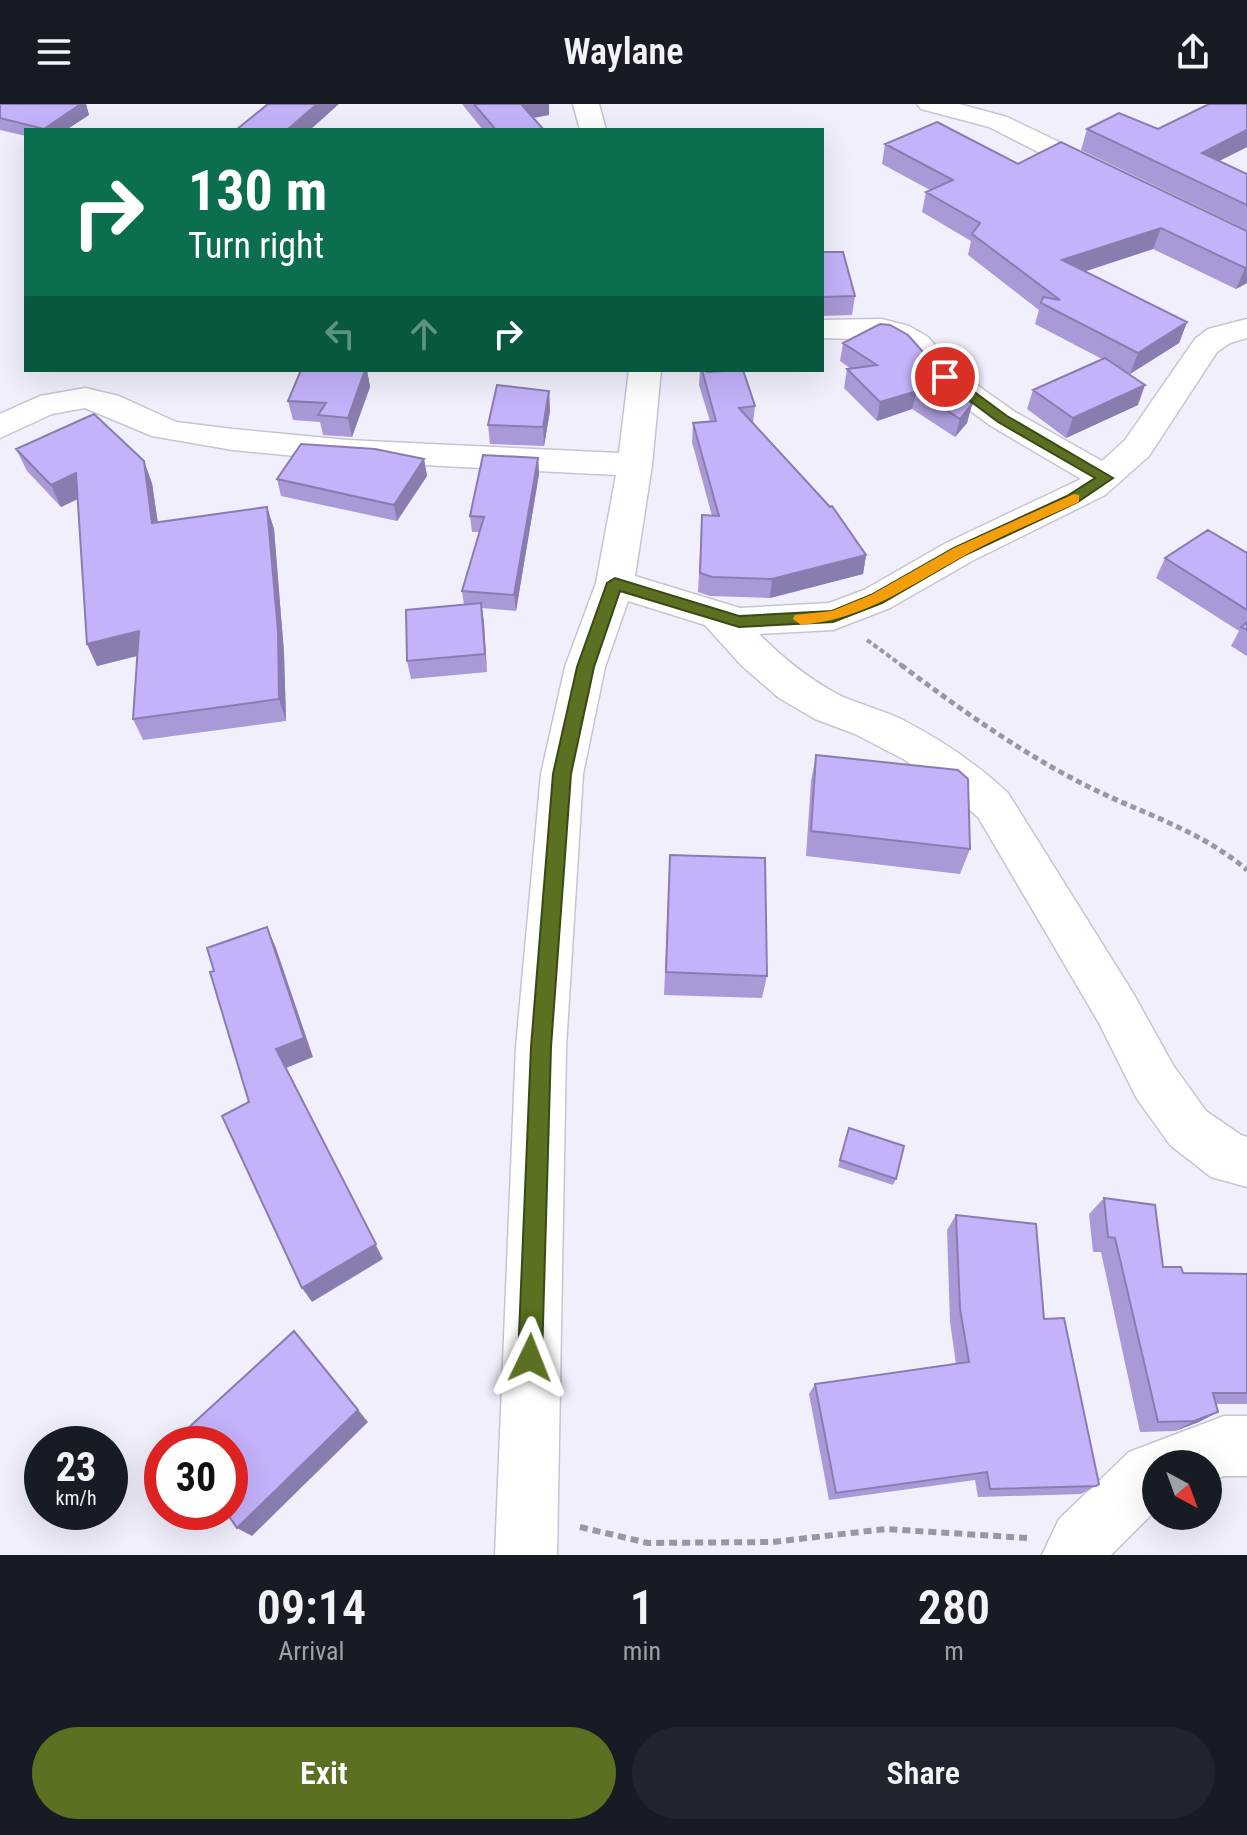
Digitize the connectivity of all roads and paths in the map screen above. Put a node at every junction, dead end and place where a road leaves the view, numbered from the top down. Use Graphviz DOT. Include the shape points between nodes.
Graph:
graph roads {
  1 [pos="586,104"];
  2 [pos="930,104"];
  3 [pos="592,128"];
  4 [pos="1135,190"];
  5 [pos="1247,328"];
  6 [pos="824,329"];
  7 [pos="645,372"];
  8 [pos="0,428"];
  9 [pos="635,465"];
  10 [pos="1106,478"];
  11 [pos="615,583"];
  12 [pos="833,616"];
  13 [pos="720,618"];
  14 [pos="1247,870"];
  15 [pos="1247,1162"];
  16 [pos="1247,1446"];
  17 [pos="1213,1450"];
  18 [pos="1142,1481"];
  19 [pos="525,1534"];
  20 [pos="1077,1548"];
  1 -- 3 [label="street"];
  2 -- 4 [label="street" via="998,122"];
  5 -- 10 [label="street" via="1206,346 1137,448"];
  6 -- 10 [label="street" via="882,328 898,333 917,344 945,377 1003,419"];
  7 -- 9 [label="street"];
  8 -- 9 [label="street" via="44,406 88,398 173,431 361,451"];
  9 -- 11 [label="street"];
  10 -- 12 [label="street" via="877,599"];
  11 -- 13 [label="street"];
  11 -- 19 [label="street" via="585,667 562,774 541,1047"];
  12 -- 13 [label="street" via="739,622"];
  12 -- 14 [label="path" via="1037,758 1186,830"];
  13 -- 15 [label="street" via="767,669 824,705 936,759 966,778 993,805 1155,1082 1188,1128 1230,1159"];
  16 -- 17 [label="street"];
  18 -- 20 [label="street"];
  19 -- 20 [label="path" via="648,1543 773,1542 886,1529"];
}
